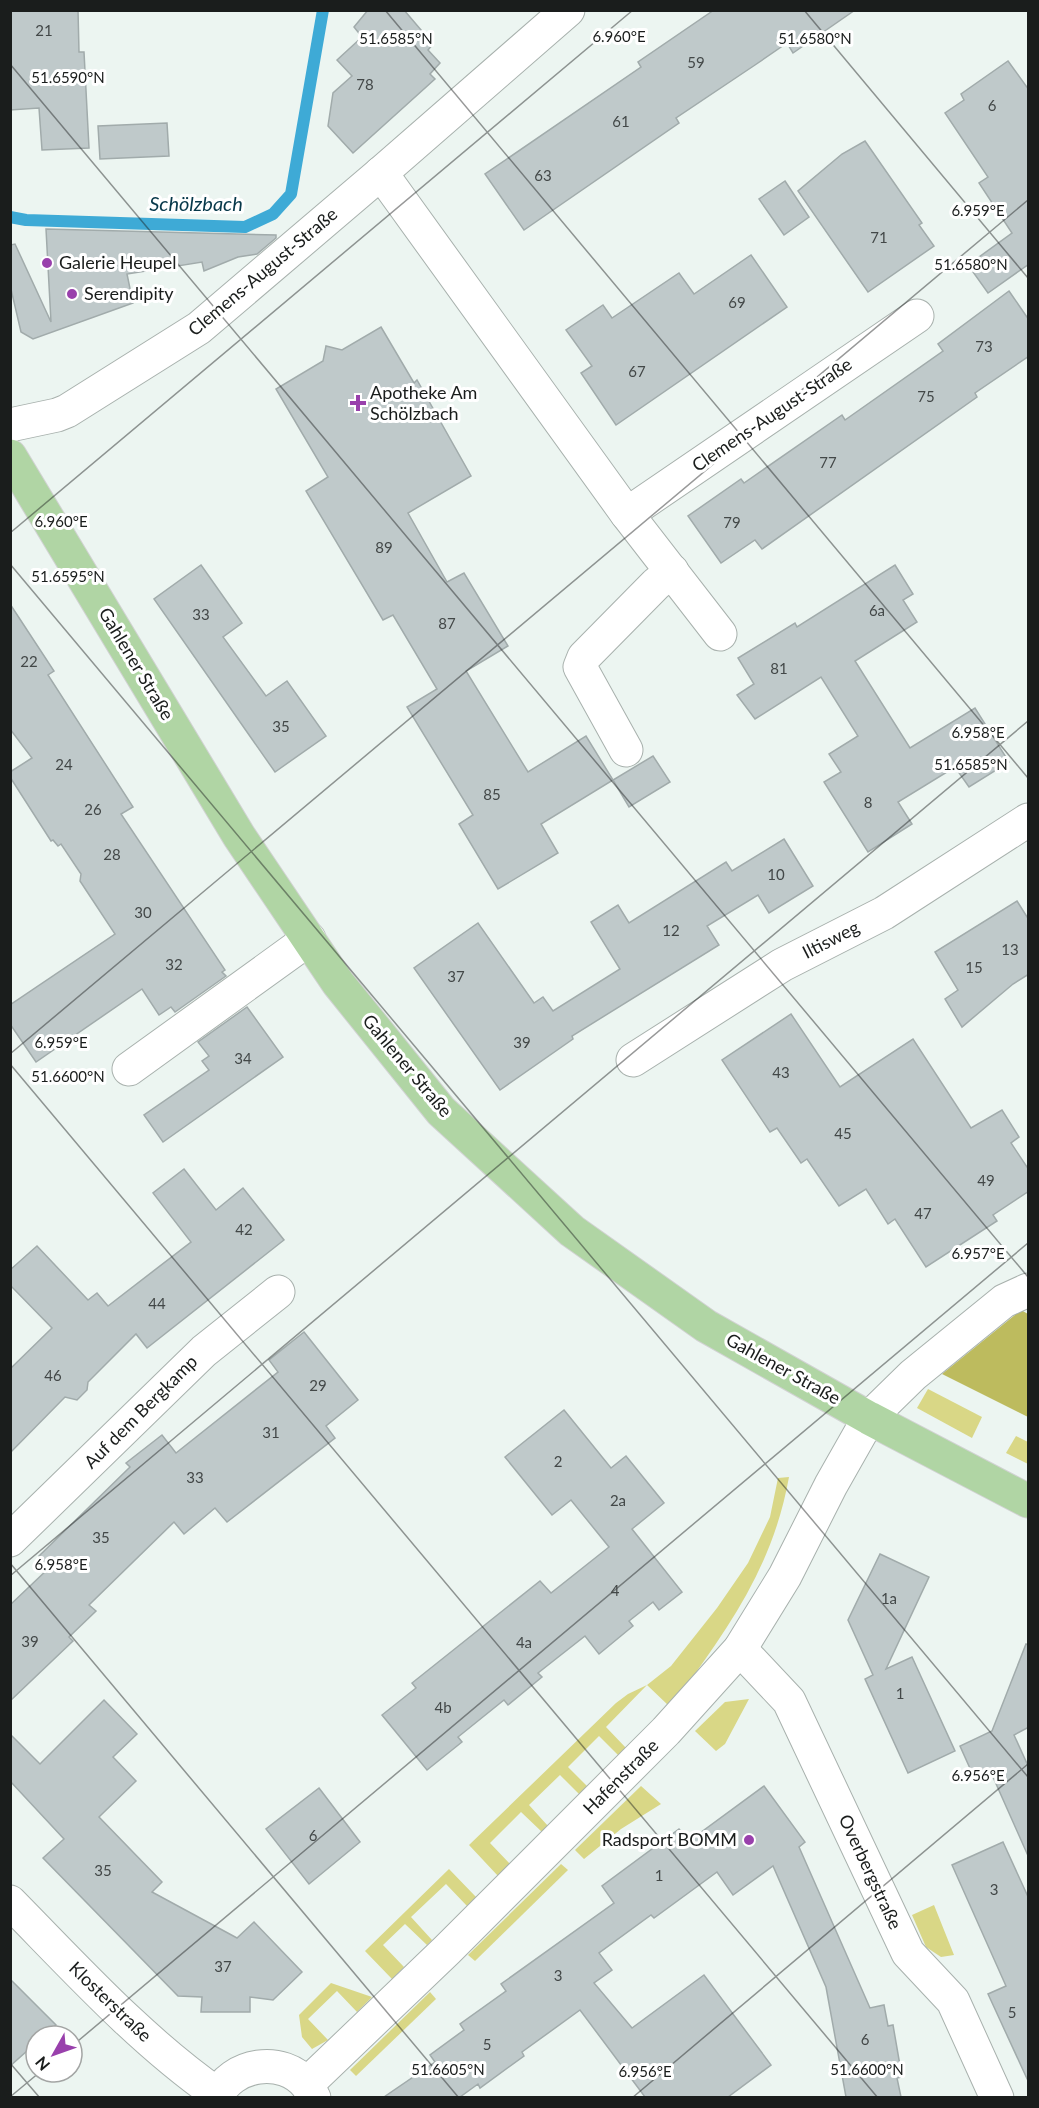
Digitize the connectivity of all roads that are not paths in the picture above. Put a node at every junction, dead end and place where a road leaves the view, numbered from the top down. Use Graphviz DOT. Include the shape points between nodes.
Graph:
graph roads {
  1 [pos="568,10"];
  2 [pos="381,173"];
  3 [pos="917,316"];
  4 [pos="10,425"];
  5 [pos="10,456"];
  6 [pos="627,514"];
  7 [pos="672,571"];
  8 [pos="720,634"];
  9 [pos="626,750"];
  10 [pos="1029,820"];
  11 [pos="309,939"];
  12 [pos="633,1060"];
  13 [pos="129,1069"];
  14 [pos="1029,1290"];
  15 [pos="278,1292"];
  16 [pos="869,1418"];
  17 [pos="1029,1501"];
  18 [pos="10,1540"];
  19 [pos="740,1649"];
  20 [pos="10,1902"];
  21 [pos="310,2091"];
  22 [pos="217,2096"];
  23 [pos="997,2097"];
  1 -- 2 [label="street, Clemens-August-Straße"];
  2 -- 4 [label="street, Clemens-August-Straße" via="199,328 67,411"];
  2 -- 6 [label="street"];
  3 -- 6 [label="street, Clemens-August-Straße"];
  5 -- 11 [label="main road, Gahlener Straße" via="239,836"];
  6 -- 7 [label="street"];
  7 -- 8 [label="street"];
  7 -- 9 [label="street" via="584,657 580,667"];
  10 -- 12 [label="street, Iltisweg" via="884,913 782,965"];
  11 -- 13 [label="street"];
  11 -- 16 [label="main road, Gahlener Straße" via="338,983 441,1111 572,1231 706,1326"];
  14 -- 16 [label="street, Hafenstraße" via="1004,1301 913,1375"];
  15 -- 18 [label="street, Auf dem Bergkamp" via="204,1351"];
  16 -- 17 [label="main road, Gahlener Straße"];
  16 -- 19 [label="street, Hafenstraße" via="785,1576"];
  19 -- 21 [label="street, Hafenstraße" via="651,1747"];
  19 -- 23 [label="street, Overbergstraße" via="789,1701 908,1953 952,2001"];
  20 -- 22 [label="street, Klosterstraße" via="123,2018"];
  21 -- 22 [label="street" via="290,2071 270,2066 249,2068 230,2078"];
}
